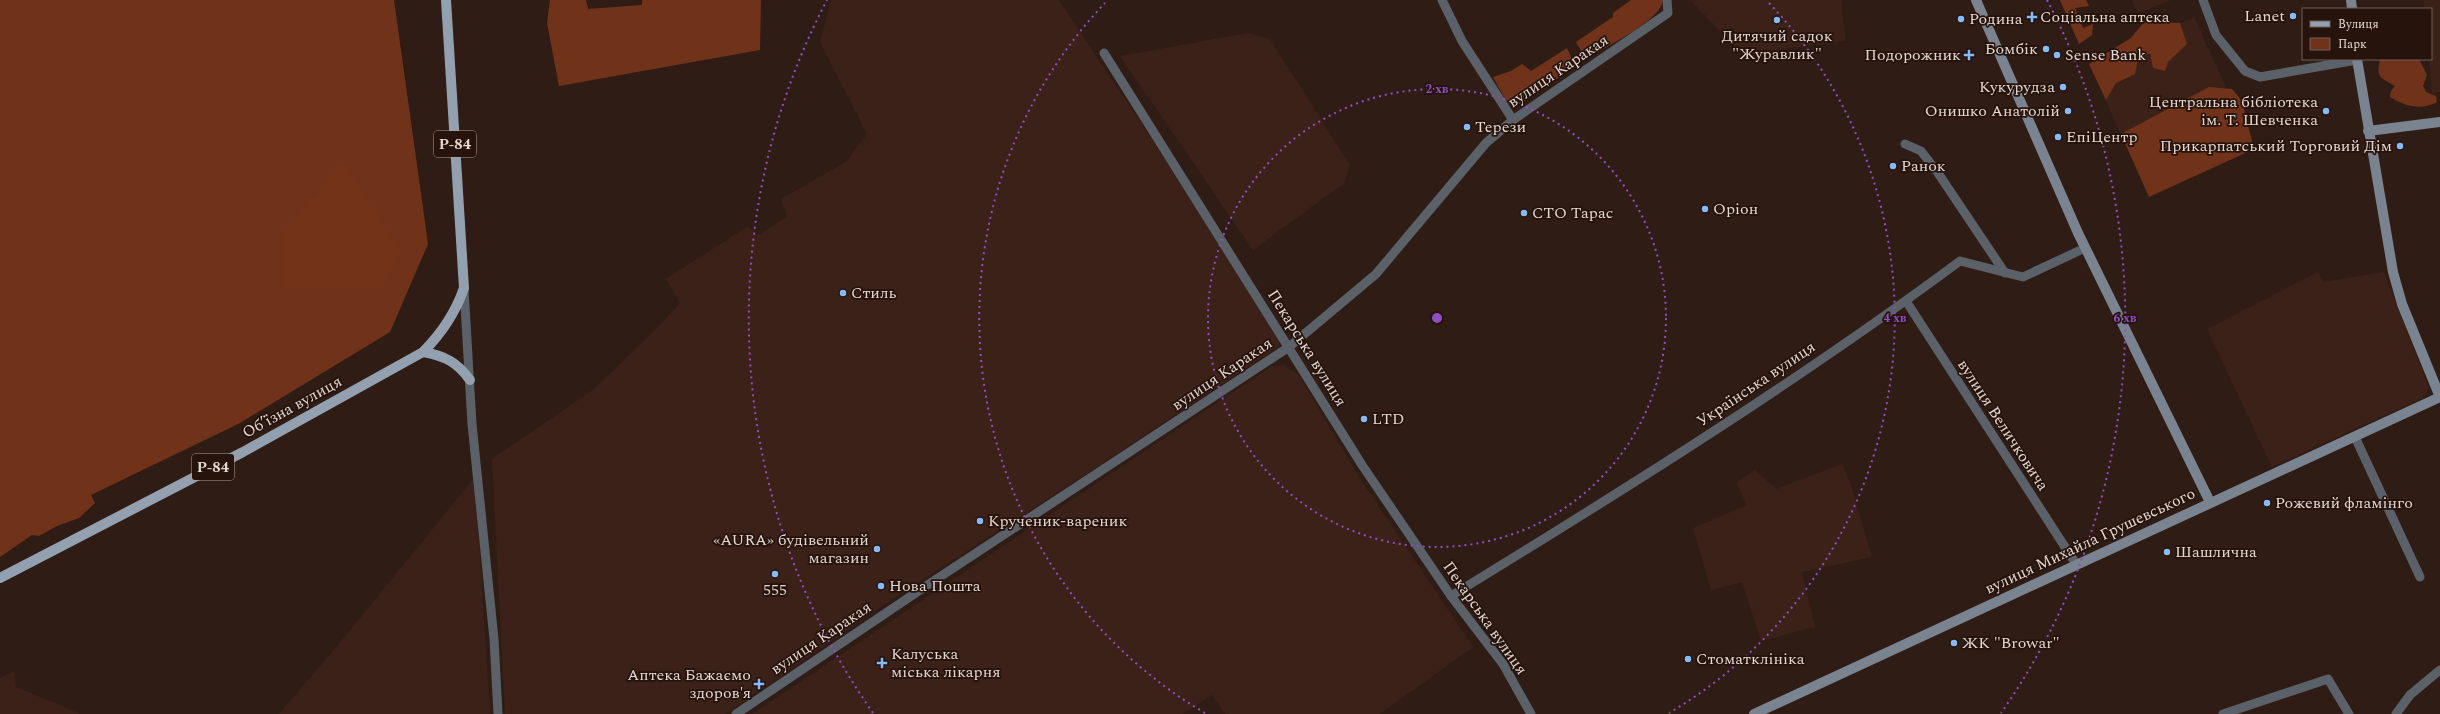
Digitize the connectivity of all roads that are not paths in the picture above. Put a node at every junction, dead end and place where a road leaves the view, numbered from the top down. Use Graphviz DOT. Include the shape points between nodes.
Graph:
graph roads {
  1 [pos="446,0"];
  2 [pos="1442,0"];
  3 [pos="1667,0"];
  4 [pos="1976,0"];
  5 [pos="2203,0"];
  6 [pos="1104,54"];
  7 [pos="2352,60"];
  8 [pos="2357,60"];
  9 [pos="1513,120"];
  10 [pos="2440,122"];
  11 [pos="2368,131"];
  12 [pos="1905,144"];
  13 [pos="2085,248"];
  14 [pos="2004,273"];
  15 [pos="464,288"];
  16 [pos="1906,301"];
  17 [pos="1289,347"];
  18 [pos="422,352"];
  19 [pos="470,380"];
  20 [pos="2440,397"];
  21 [pos="2355,437"];
  22 [pos="2210,502"];
  23 [pos="2076,564"];
  24 [pos="2420,577"];
  25 [pos="0,578"];
  26 [pos="1451,596"];
  27 [pos="2440,670"];
  28 [pos="498,714"];
  29 [pos="736,714"];
  30 [pos="1531,714"];
  31 [pos="1754,714"];
  32 [pos="2223,714"];
  33 [pos="2349,714"];
  34 [pos="2396,714"];
  1 -- 15 [label="main road, Обʼїзна вулиця / Р-84"];
  2 -- 9 [label="street" via="1462,41"];
  3 -- 9 [label="street, вулиця Каракая" via="1668,13"];
  4 -- 13 [label="main road"];
  5 -- 7 [label="street" via="2216,34 2245,71 2260,77"];
  6 -- 17 [label="street, Пекарська вулиця"];
  8 -- 11 [label="main road"];
  9 -- 17 [label="street, вулиця Каракая" via="1486,143 1376,274"];
  10 -- 11 [label="main road"];
  11 -- 20 [label="main road" via="2393,272 2402,304"];
  12 -- 14 [label="street" via="1921,151 1938,172"];
  13 -- 14 [label="street, Українська вулиця" via="2023,277"];
  13 -- 22 [label="main road"];
  14 -- 16 [label="street, Українська вулиця" via="1960,261"];
  15 -- 18 [label="main road, Обʼїзна вулиця / Р-84" via="457,309 439,336"];
  15 -- 19 [label="street, Обʼїзна вулиця"];
  16 -- 23 [label="street, вулиця Величковича"];
  16 -- 26 [label="street, Українська вулиця" via="1708,436"];
  17 -- 26 [label="street, Пекарська вулиця" via="1362,465"];
  17 -- 29 [label="street, вулиця Каракая"];
  18 -- 19 [label="main road" via="448,358 460,366"];
  18 -- 25 [label="main road, Обʼїзна вулиця / Р-84" via="243,452"];
  19 -- 28 [label="street, Обʼїзна вулиця" via="494,639"];
  20 -- 21 [label="main road, вулиця Михайла Грушевського"];
  21 -- 22 [label="main road, вулиця Михайла Грушевського"];
  21 -- 24 [label="street"];
  22 -- 23 [label="main road, вулиця Михайла Грушевського"];
  23 -- 31 [label="main road, вулиця Михайла Грушевського"];
  26 -- 30 [label="street, Пекарська вулиця" via="1503,664"];
  27 -- 34 [label="street" via="2410,695"];
  32 -- 33 [label="street" via="2328,679"];
}
